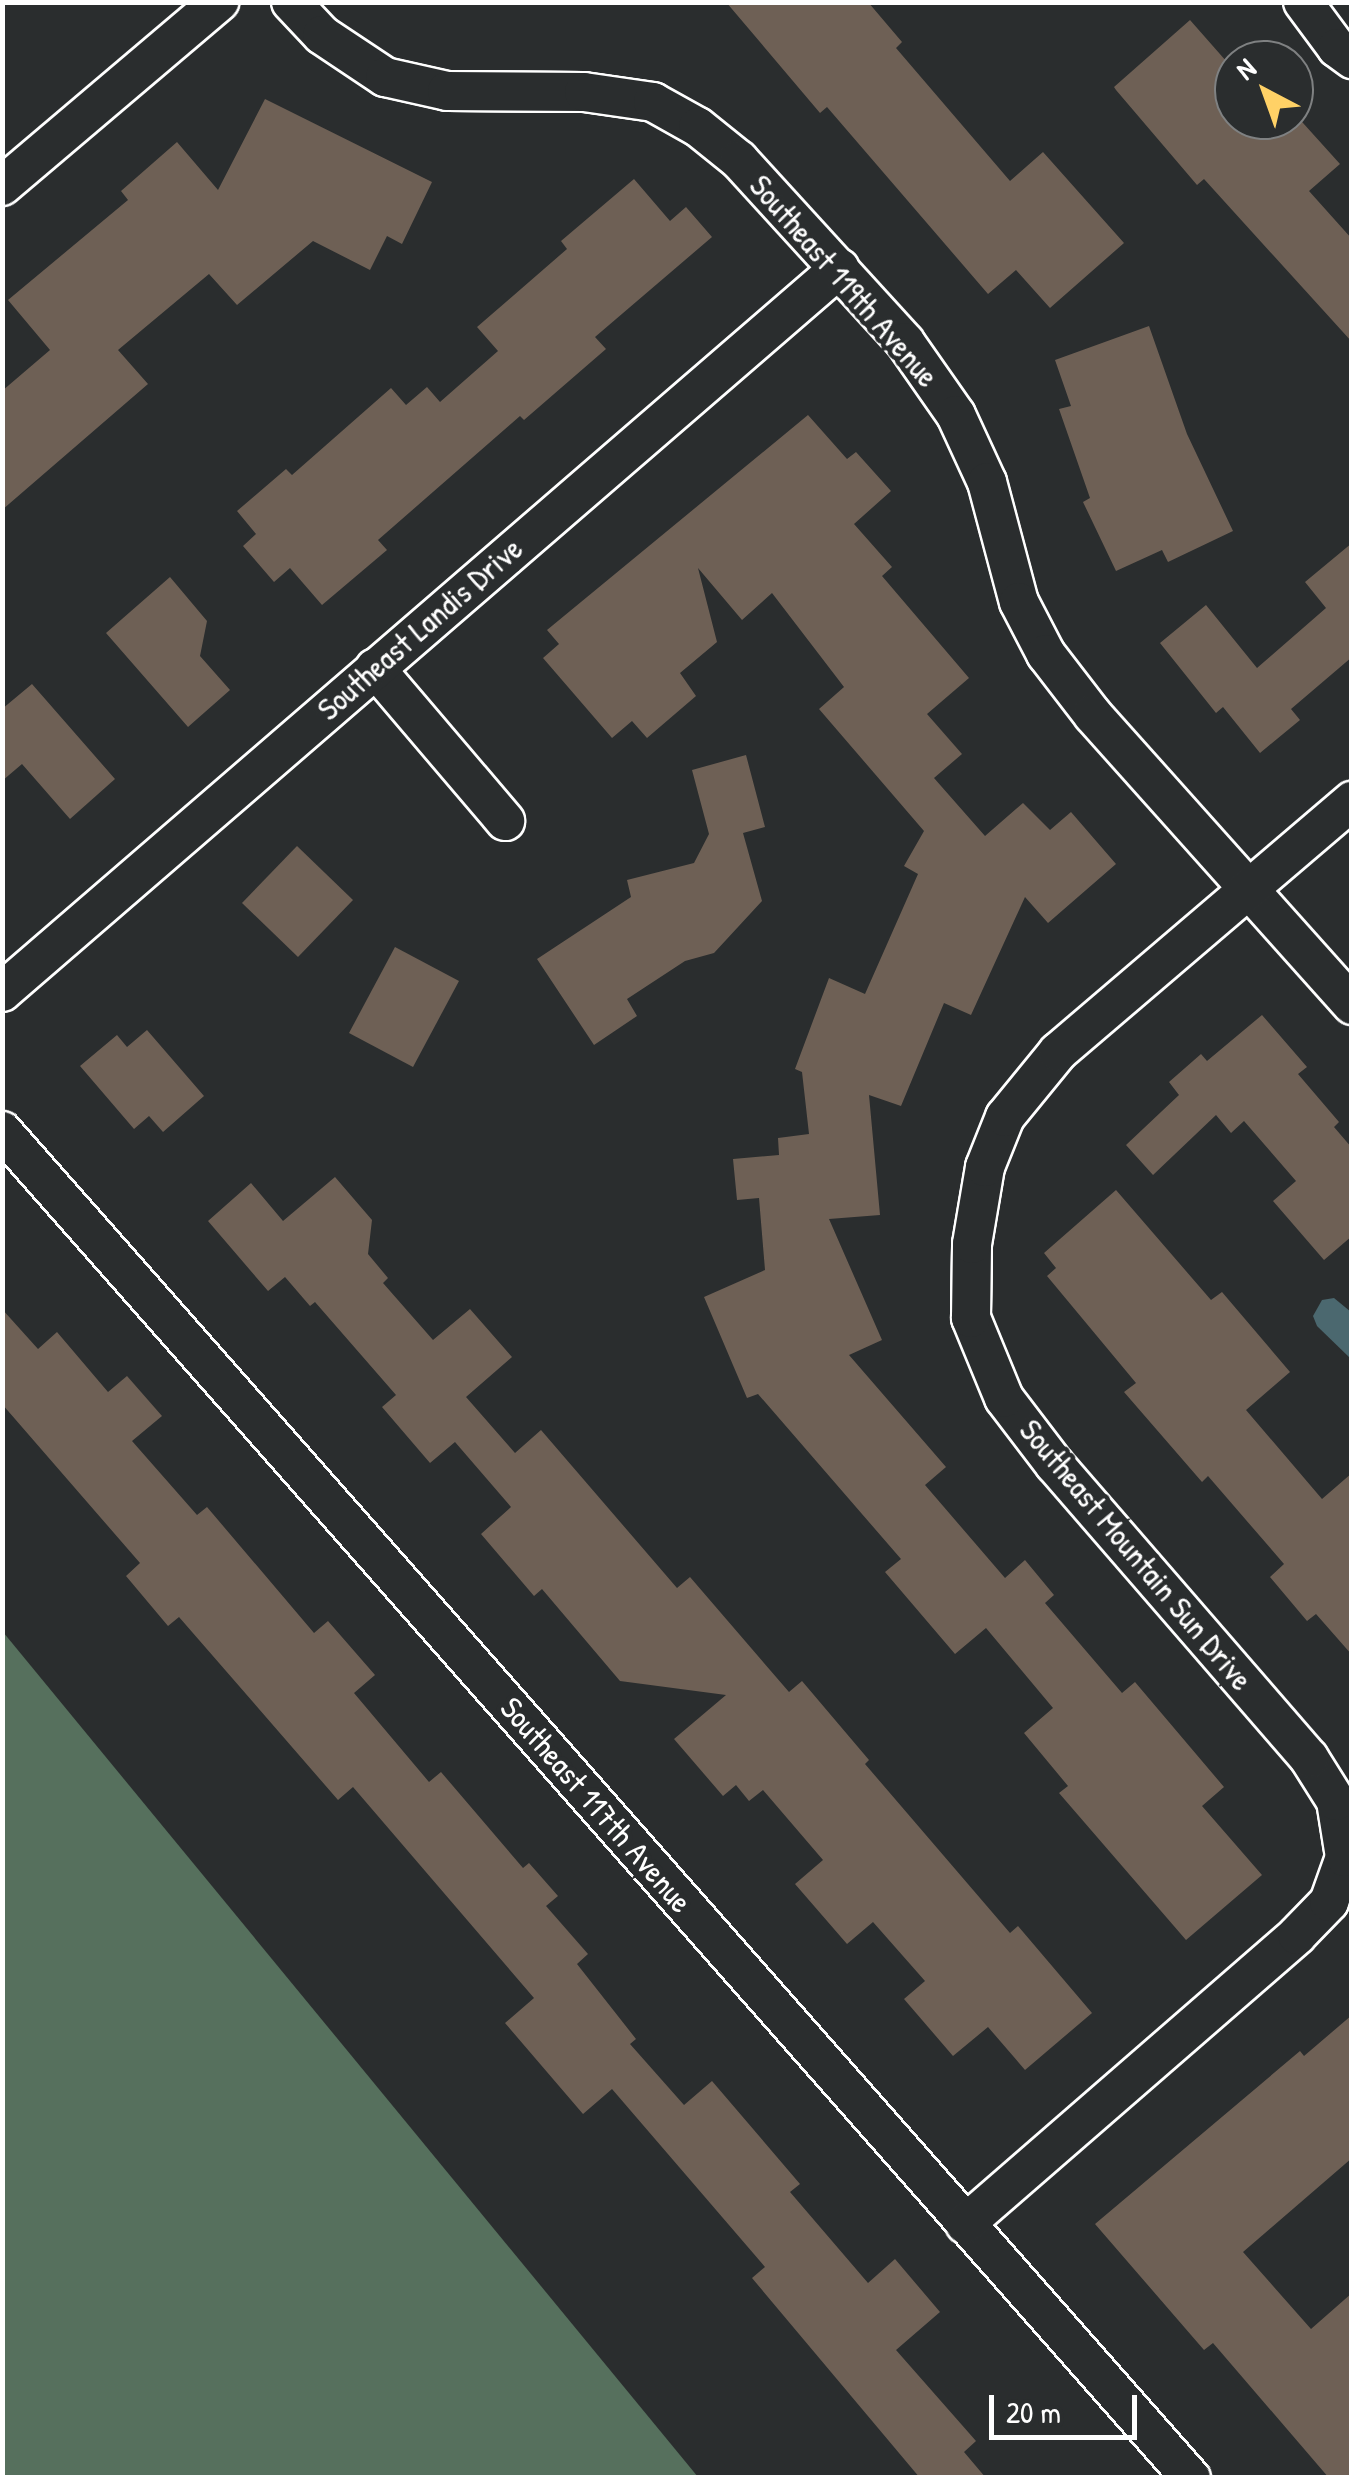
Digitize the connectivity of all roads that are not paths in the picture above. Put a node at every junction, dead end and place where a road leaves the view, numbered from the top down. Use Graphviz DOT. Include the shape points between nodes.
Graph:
graph roads {
  1 [pos="218,2"];
  2 [pos="291,2"];
  3 [pos="1303,2"];
  4 [pos="1352,59"];
  5 [pos="2,186"];
  6 [pos="840,268"];
  7 [pos="375,668"];
  8 [pos="1352,802"];
  9 [pos="506,821"];
  10 [pos="1247,890"];
  11 [pos="2,992"];
  12 [pos="1352,1005"];
  13 [pos="2,1131"];
  14 [pos="965,2224"];
  15 [pos="1191,2478"];
  1 -- 5 [label="street"];
  2 -- 6 [label="street, Southeast 119th Avenue" via="322,35 385,77 446,91 584,92 653,102 740,160"];
  3 -- 4 [label="street"];
  6 -- 7 [label="street, Southeast Landis Drive"];
  6 -- 10 [label="street, Southeast 119th Avenue" via="956,415 987,482 1019,602 1046,654"];
  7 -- 9 [label="street"];
  7 -- 11 [label="street, Southeast Landis Drive"];
  8 -- 10 [label="street, Southeast Mountain Sun Drive"];
  10 -- 12 [label="street, Southeast 119th Avenue"];
  10 -- 14 [label="street, Southeast Mountain Sun Drive" via="1058,1052 1005,1117 985,1167 972,1244 971,1318 1004,1398 1055,1465 1308,1758 1336,1801 1346,1857 1328,1902 1297,1935"];
  13 -- 14 [label="street, Southeast 117th Avenue"];
  14 -- 15 [label="street, Southeast 117th Avenue"];
}
